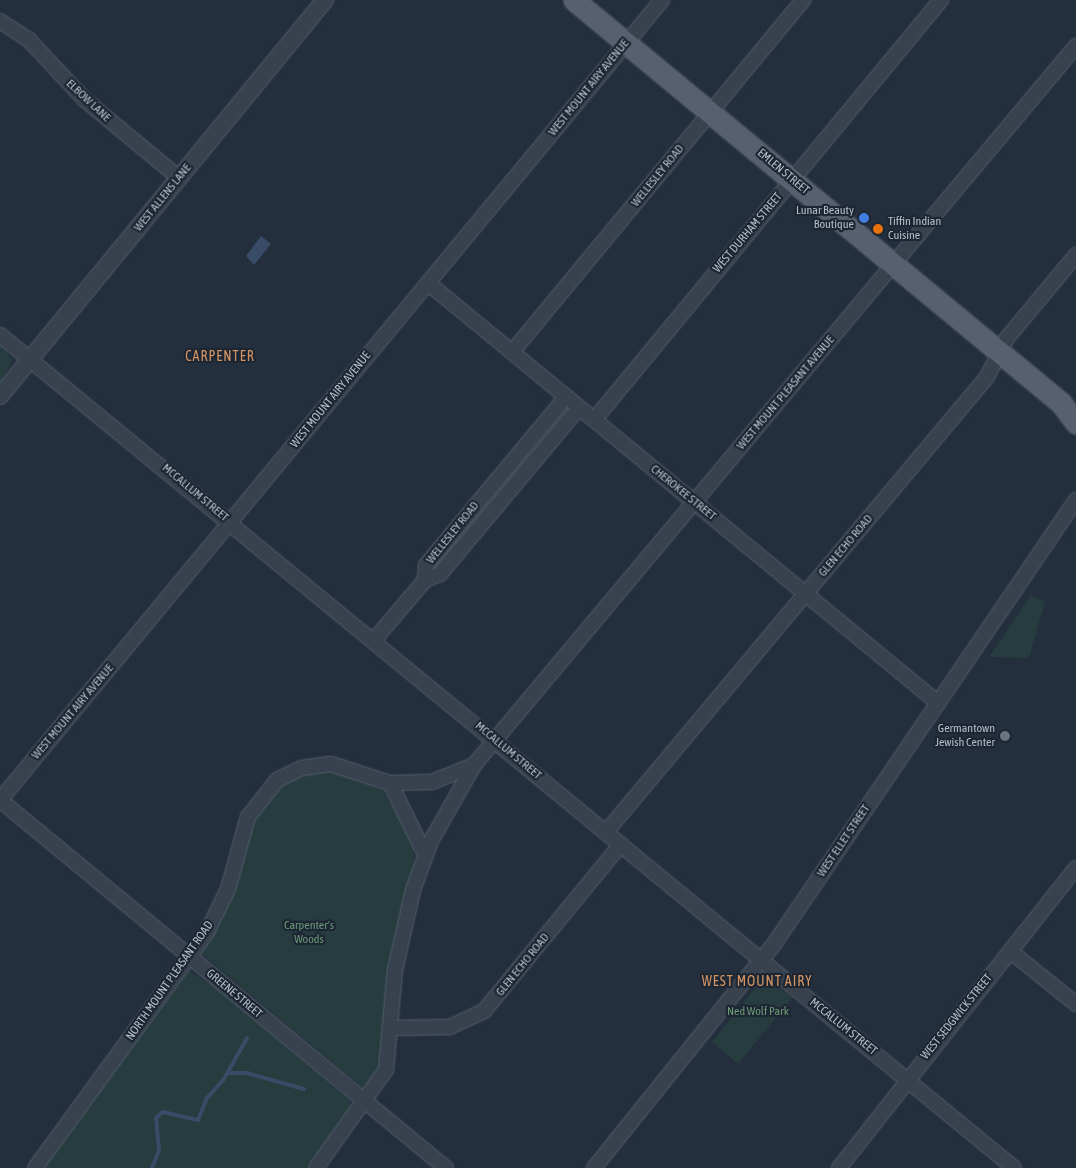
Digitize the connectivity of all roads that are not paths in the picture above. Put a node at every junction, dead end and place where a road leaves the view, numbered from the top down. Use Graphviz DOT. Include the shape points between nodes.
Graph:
graph roads {
  1 [pos="326,0"];
  2 [pos="574,0"];
  3 [pos="662,0"];
  4 [pos="803,0"];
  5 [pos="941,0"];
  6 [pos="0,20"];
  7 [pos="626,43"];
  8 [pos="1076,46"];
  9 [pos="710,112"];
  10 [pos="179,178"];
  11 [pos="792,180"];
  12 [pos="1076,255"];
  13 [pos="894,264"];
  14 [pos="428,283"];
  15 [pos="0,335"];
  16 [pos="512,352"];
  17 [pos="1000,352"];
  18 [pos="30,359"];
  19 [pos="0,396"];
  20 [pos="566,397"];
  21 [pos="1068,406"];
  22 [pos="579,408"];
  23 [pos="594,420"];
  24 [pos="1076,423"];
  25 [pos="1076,500"];
  26 [pos="695,503"];
  27 [pos="230,522"];
  28 [pos="425,580"];
  29 [pos="806,594"];
  30 [pos="374,640"];
  31 [pos="938,703"];
  32 [pos="496,740"];
  33 [pos="474,765"];
  34 [pos="390,783"];
  35 [pos="0,800"];
  36 [pos="606,832"];
  37 [pos="620,844"];
  38 [pos="426,854"];
  39 [pos="1076,868"];
  40 [pos="1010,951"];
  41 [pos="190,957"];
  42 [pos="762,960"];
  43 [pos="1076,1004"];
  44 [pos="392,1028"];
  45 [pos="908,1081"];
  46 [pos="365,1101"];
  47 [pos="35,1168"];
  48 [pos="316,1168"];
  49 [pos="446,1168"];
  50 [pos="594,1168"];
  51 [pos="839,1168"];
  52 [pos="1014,1168"];
  1 -- 10 [label="street, WEST ALLENS LANE"];
  2 -- 7 [label="main road, EMLEN STREET"];
  3 -- 7 [label="street, WEST MOUNT AIRY AVENUE"];
  4 -- 9 [label="street, WELLESLEY ROAD"];
  5 -- 11 [label="street, WEST DURHAM STREET"];
  6 -- 10 [label="street, ELBOW LANE" via="29,40 84,99"];
  7 -- 9 [label="main road, EMLEN STREET"];
  7 -- 14 [label="street, WEST MOUNT AIRY AVENUE"];
  8 -- 13 [label="street, WEST MOUNT PLEASANT AVENUE"];
  9 -- 11 [label="main road, EMLEN STREET"];
  9 -- 16 [label="street, WELLESLEY ROAD"];
  10 -- 18 [label="street, WEST ALLENS LANE"];
  11 -- 13 [label="main road, EMLEN STREET"];
  11 -- 23 [label="street, WEST DURHAM STREET"];
  12 -- 17 [label="street, GLEN ECHO ROAD"];
  13 -- 17 [label="main road, EMLEN STREET"];
  13 -- 26 [label="street, WEST MOUNT PLEASANT AVENUE"];
  14 -- 16 [label="street, CHEROKEE STREET"];
  14 -- 27 [label="street, WEST MOUNT AIRY AVENUE"];
  15 -- 18 [label="street, MCCALLUM STREET"];
  16 -- 20 [label="street, CHEROKEE STREET"];
  17 -- 21 [label="main road, EMLEN STREET"];
  17 -- 29 [label="street, GLEN ECHO ROAD" via="987,377"];
  18 -- 19 [label="street, WEST ALLENS LANE"];
  18 -- 27 [label="street, MCCALLUM STREET"];
  20 -- 22 [label="street, CHEROKEE STREET"];
  20 -- 28 [label="street, WELLESLEY ROAD" via="426,565"];
  21 -- 24 [label="main road, EMLEN STREET"];
  22 -- 23 [label="street, CHEROKEE STREET"];
  22 -- 28 [label="street, WELLESLEY ROAD" via="440,574"];
  23 -- 26 [label="street, CHEROKEE STREET"];
  25 -- 31 [label="street, WEST ELLET STREET"];
  26 -- 29 [label="street, CHEROKEE STREET"];
  26 -- 32 [label="street, WEST MOUNT PLEASANT AVENUE"];
  27 -- 30 [label="street, MCCALLUM STREET"];
  27 -- 35 [label="street, WEST MOUNT AIRY AVENUE"];
  28 -- 30 [label="street, WELLESLEY ROAD"];
  29 -- 31 [label="street, CHEROKEE STREET"];
  29 -- 36 [label="street, GLEN ECHO ROAD"];
  30 -- 32 [label="street, MCCALLUM STREET"];
  31 -- 42 [label="street, WEST ELLET STREET"];
  32 -- 33 [label="street, NORTH MOUNT PLEASANT ROAD"];
  32 -- 36 [label="street, MCCALLUM STREET"];
  33 -- 34 [label="street, NORTH MOUNT PLEASANT ROAD" via="432,782"];
  33 -- 38 [label="street"];
  34 -- 38 [label="street"];
  34 -- 41 [label="street, NORTH MOUNT PLEASANT ROAD" via="352,768 322,764 293,771 270,786 248,816 224,901"];
  35 -- 41 [label="street, GREENE STREET"];
  36 -- 37 [label="street, MCCALLUM STREET"];
  37 -- 42 [label="street, MCCALLUM STREET"];
  37 -- 44 [label="street, GLEN ECHO ROAD" via="484,1011 450,1027"];
  38 -- 44 [label="street" via="398,953"];
  39 -- 40 [label="street, WEST SEDGWICK STREET"];
  40 -- 43 [label="street"];
  40 -- 45 [label="street, WEST SEDGWICK STREET"];
  41 -- 46 [label="street, GREENE STREET"];
  41 -- 47 [label="street, NORTH MOUNT PLEASANT ROAD"];
  42 -- 45 [label="street, MCCALLUM STREET"];
  42 -- 50 [label="street, WEST ELLET STREET"];
  44 -- 46 [label="street" via="386,1070"];
  45 -- 51 [label="street, WEST SEDGWICK STREET"];
  45 -- 52 [label="street, MCCALLUM STREET"];
  46 -- 48 [label="street"];
  46 -- 49 [label="street, GREENE STREET"];
}
